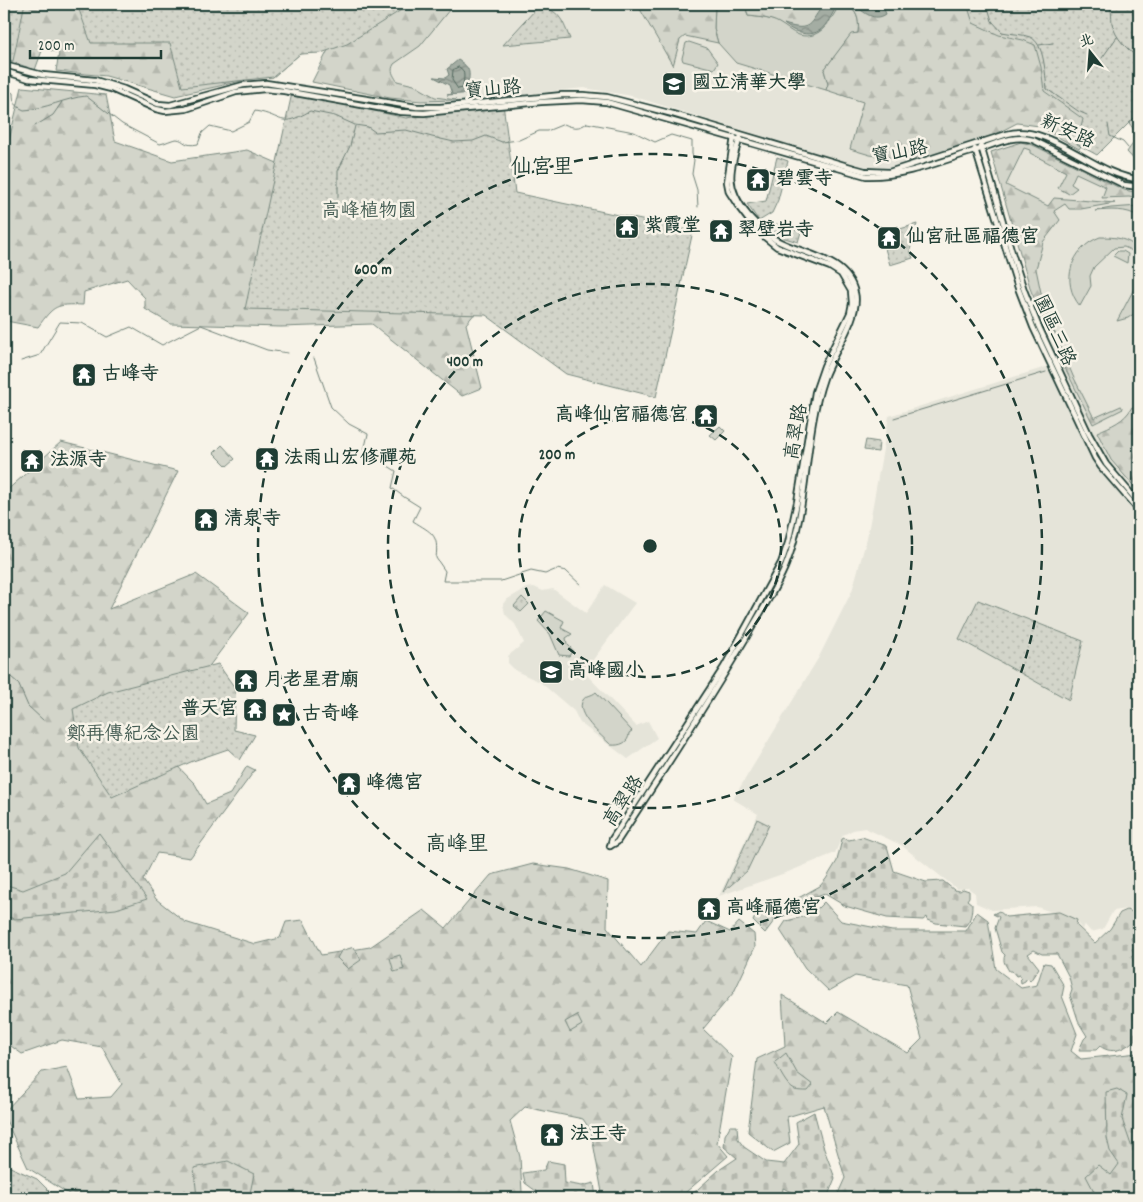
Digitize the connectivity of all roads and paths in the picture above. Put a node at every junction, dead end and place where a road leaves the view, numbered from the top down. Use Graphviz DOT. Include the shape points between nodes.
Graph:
graph roads {
  1 [pos="4,66"];
  2 [pos="4,72"];
  3 [pos="316,90"];
  4 [pos="313,96"];
  5 [pos="607,100"];
  6 [pos="736,132"];
  7 [pos="741,134"];
  8 [pos="734,138"];
  9 [pos="740,140"];
  10 [pos="981,146"];
  11 [pos="975,148"];
  12 [pos="1139,180"];
  13 [pos="1139,187"];
  14 [pos="1139,503"];
  15 [pos="1139,511"];
  1 -- 3 [label="street, 寶山路" via="43,75 96,80 158,104 170,105 251,84"];
  2 -- 4 [label="street, 寶山路" via="29,79 95,85 165,111 186,109 250,90"];
  3 -- 4 [label="street"];
  3 -- 5 [label="street, 寶山路" via="417,107 569,95"];
  4 -- 5 [label="street, 寶山路" via="401,112"];
  5 -- 6 [label="street, 寶山路"];
  5 -- 8 [label="street, 寶山路"];
  6 -- 7 [label="street, 寶山路"];
  6 -- 8 [label="street, 高翠路"];
  7 -- 9 [label="street, 高翠路"];
  7 -- 11 [label="street, 寶山路" via="854,168 878,172"];
  8 -- 9 [label="street, 寶山路"];
  8 -- 9 [label="street, 高翠路" via="727,182 729,192 740,209 756,230 777,247 841,274 851,291 852,303 815,392 797,502 781,563 724,666 610,846 617,842 728,669 786,565 799,520 824,378 856,304 852,284 844,272 830,262 775,239 759,227 742,207 730,180"];
  9 -- 11 [label="street, 寶山路" via="866,176 881,177 911,171"];
  10 -- 11 [label="street, 寶山路"];
  10 -- 12 [label="street, 新安路" via="1015,132 1028,132 1113,172"];
  10 -- 13 [label="street, 新安路" via="1026,138 1124,185"];
  10 -- 14 [label="street, 園區三路" via="1013,256 1038,325 1102,458"];
  11 -- 15 [label="street, 園區三路" via="1033,327 1095,458"];
}
